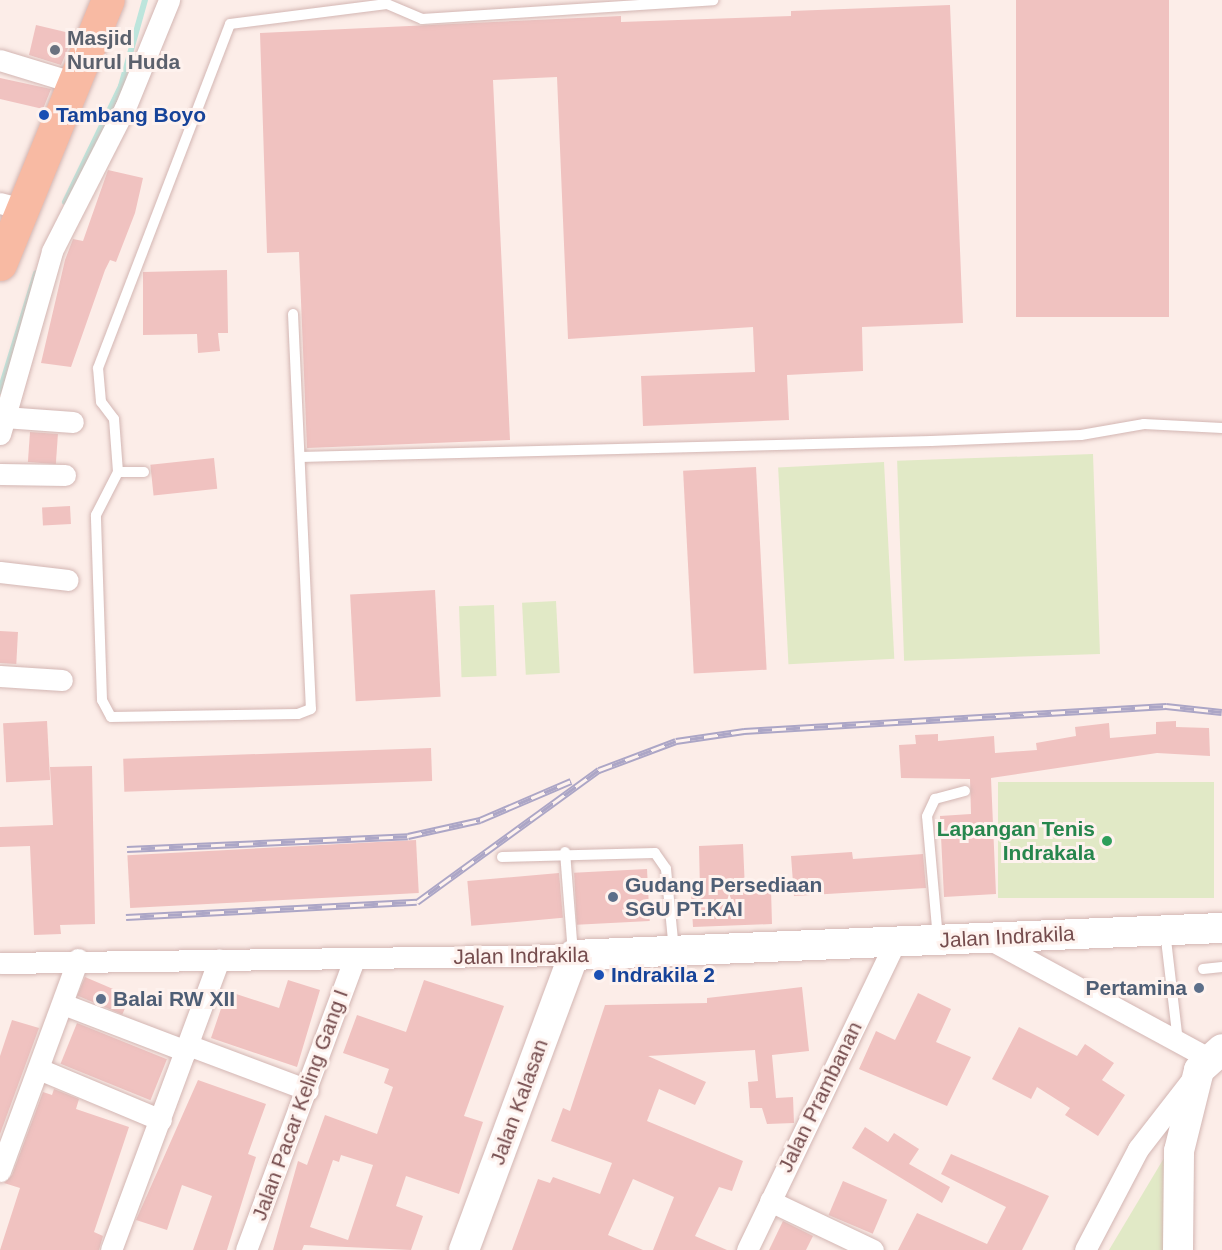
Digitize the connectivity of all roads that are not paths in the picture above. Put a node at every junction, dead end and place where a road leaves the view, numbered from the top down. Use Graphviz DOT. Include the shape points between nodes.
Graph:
graph roads {
  1 [pos="108,0"];
  2 [pos="169,0"];
  3 [pos="713,0"];
  4 [pos="0,60"];
  5 [pos="75,83"];
  6 [pos="10,206"];
  7 [pos="0,264"];
  8 [pos="293,314"];
  9 [pos="73,422"];
  10 [pos="2,426"];
  11 [pos="1222,428"];
  12 [pos="300,458"];
  13 [pos="118,472"];
  14 [pos="144,472"];
  15 [pos="0,474"];
  16 [pos="65,475"];
  17 [pos="0,572"];
  18 [pos="68,580"];
  19 [pos="0,676"];
  20 [pos="62,680"];
  21 [pos="965,790"];
  22 [pos="565,852"];
  23 [pos="502,857"];
  24 [pos="1222,928"];
  25 [pos="1165,930"];
  26 [pos="987,938"];
  27 [pos="938,940"];
  28 [pos="894,944"];
  29 [pos="675,953"];
  30 [pos="573,955"];
  31 [pos="78,959"];
  32 [pos="219,959"];
  33 [pos="354,960"];
  34 [pos="0,963"];
  35 [pos="1222,967"];
  36 [pos="1203,969"];
  37 [pos="63,1004"];
  38 [pos="1179,1044"];
  39 [pos="187,1048"];
  40 [pos="1210,1060"];
  41 [pos="39,1070"];
  42 [pos="308,1090"];
  43 [pos="161,1120"];
  44 [pos="0,1171"];
  45 [pos="770,1201"];
  46 [pos="111,1250"];
  47 [pos="246,1250"];
  48 [pos="464,1250"];
  49 [pos="747,1250"];
  50 [pos="873,1250"];
  51 [pos="1085,1250"];
  52 [pos="1178,1250"];
  1 -- 5 [label="main road"];
  2 -- 10 [label="street" via="125,108 52,251"];
  3 -- 13 [label="lane" via="422,19 387,4 230,24 98,368 101,402 114,419"];
  4 -- 5 [label="street"];
  5 -- 6 [label="main road"];
  6 -- 7 [label="main road"];
  8 -- 12 [label="lane"];
  9 -- 10 [label="street"];
  11 -- 12 [label="lane" via="1144,424 1082,435"];
  12 -- 13 [label="lane" via="311,709 298,714 120,719 103,710 96,515"];
  13 -- 14 [label="lane"];
  15 -- 16 [label="street"];
  17 -- 18 [label="street"];
  19 -- 20 [label="street"];
  21 -- 27 [label="lane" via="935,799 927,816"];
  22 -- 23 [label="lane"];
  22 -- 29 [label="lane" via="660,857"];
  22 -- 30 [label="lane"];
  24 -- 25 [label="street, Jalan Indrakila"];
  25 -- 26 [label="street, Jalan Indrakila"];
  25 -- 38 [label="lane"];
  26 -- 27 [label="street, Jalan Indrakila"];
  26 -- 38 [label="street"];
  27 -- 28 [label="street, Jalan Indrakila"];
  28 -- 29 [label="street, Jalan Indrakila"];
  28 -- 45 [label="street, Jalan Prambanan"];
  29 -- 30 [label="street, Jalan Indrakila"];
  30 -- 33 [label="street, Jalan Indrakila"];
  30 -- 48 [label="street, Jalan Kalasan"];
  31 -- 32 [label="street, Jalan Indrakila"];
  31 -- 34 [label="street, Jalan Indrakila"];
  31 -- 37 [label="street"];
  32 -- 33 [label="street, Jalan Indrakila"];
  32 -- 39 [label="street"];
  33 -- 42 [label="street, Jalan Pacar Keling Gang I"];
  35 -- 36 [label="lane"];
  37 -- 39 [label="street"];
  37 -- 41 [label="street"];
  38 -- 40 [label="street"];
  39 -- 42 [label="street"];
  39 -- 43 [label="street"];
  40 -- 51 [label="street" via="1138,1149"];
  40 -- 52 [label="street" via="1179,1151"];
  41 -- 43 [label="street"];
  41 -- 44 [label="street"];
  42 -- 47 [label="street, Jalan Pacar Keling Gang I"];
  43 -- 46 [label="street"];
  45 -- 49 [label="street, Jalan Prambanan"];
  45 -- 50 [label="street"];
}
